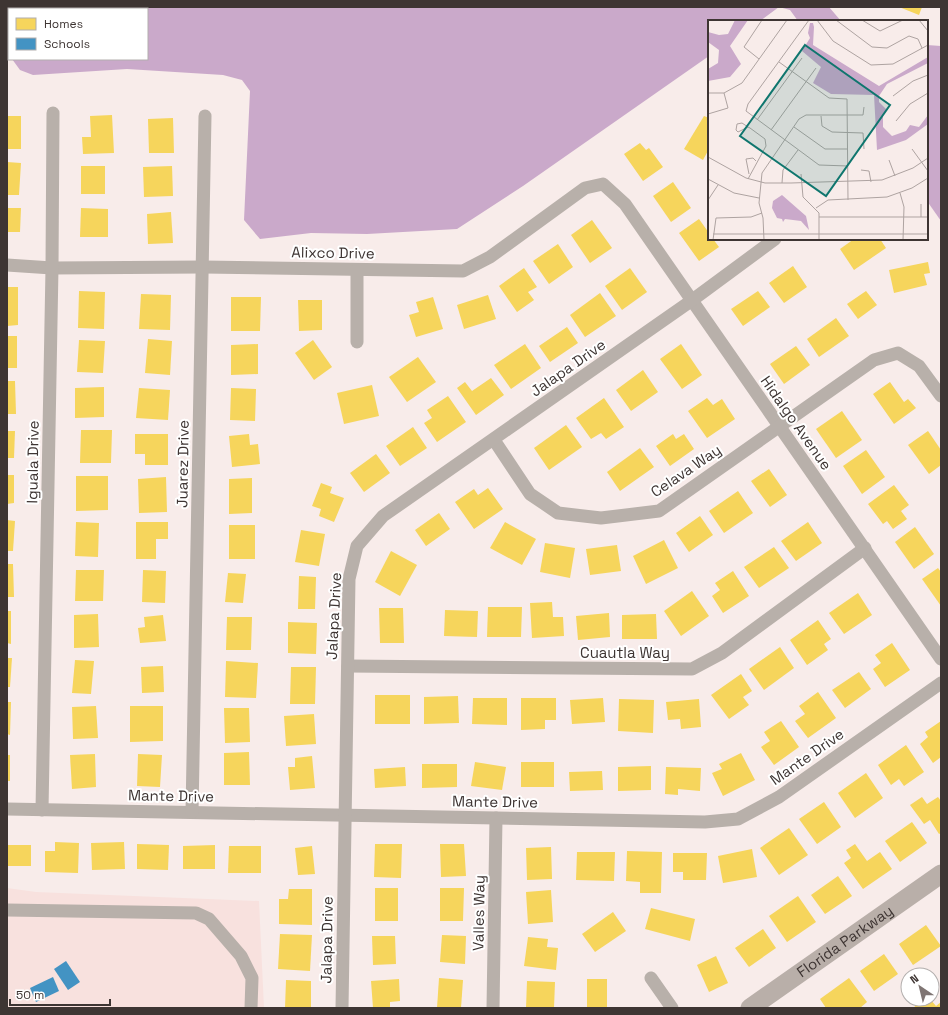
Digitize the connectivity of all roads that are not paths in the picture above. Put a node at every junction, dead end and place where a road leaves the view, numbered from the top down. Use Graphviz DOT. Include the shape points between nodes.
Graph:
graph roads {
  1 [pos="53,113"];
  2 [pos="205,116"];
  3 [pos="625,204"];
  4 [pos="775,240"];
  5 [pos="7,265"];
  6 [pos="203,267"];
  7 [pos="52,268"];
  8 [pos="357,270"];
  9 [pos="691,301"];
  10 [pos="357,342"];
  11 [pos="941,396"];
  12 [pos="778,426"];
  13 [pos="494,440"];
  14 [pos="865,548"];
  15 [pos="941,659"];
  16 [pos="348,666"];
  17 [pos="941,683"];
  18 [pos="7,809"];
  19 [pos="42,810"];
  20 [pos="192,812"];
  21 [pos="346,816"];
  22 [pos="496,818"];
  23 [pos="941,874"];
  24 [pos="7,910"];
  25 [pos="651,978"];
  26 [pos="251,1008"];
  27 [pos="342,1008"];
  28 [pos="493,1008"];
  29 [pos="672,1008"];
  30 [pos="750,1008"];
  1 -- 7 [label="street, Iguala Drive"];
  2 -- 6 [label="street, Juarez Drive"];
  3 -- 8 [label="street, Alixco Drive" via="602,184 585,188 490,258 463,271"];
  3 -- 9 [label="street, Hidalgo Avenue"];
  4 -- 9 [label="street, Jalapa Drive"];
  5 -- 7 [label="street, Alixco Drive"];
  6 -- 7 [label="street, Alixco Drive"];
  6 -- 8 [label="street, Alixco Drive"];
  6 -- 20 [label="street, Juarez Drive"];
  7 -- 19 [label="street, Iguala Drive"];
  8 -- 10 [label="street"];
  9 -- 12 [label="street, Hidalgo Avenue"];
  9 -- 13 [label="street, Jalapa Drive"];
  11 -- 12 [label="street, Celava Way" via="919,366 898,353 874,360"];
  12 -- 13 [label="street, Celava Way" via="659,511 601,518 558,513 530,494"];
  12 -- 14 [label="street, Hidalgo Avenue"];
  13 -- 16 [label="street, Jalapa Drive" via="383,516 357,546 349,579"];
  14 -- 15 [label="street, Hidalgo Avenue"];
  14 -- 16 [label="street, Cuautla Way" via="722,653 692,669"];
  16 -- 21 [label="street, Jalapa Drive"];
  17 -- 22 [label="street, Mante Drive" via="779,797 738,819 705,822"];
  18 -- 19 [label="street, Mante Drive"];
  19 -- 20 [label="street, Mante Drive"];
  20 -- 21 [label="street, Mante Drive"];
  21 -- 22 [label="street, Mante Drive"];
  21 -- 27 [label="street, Jalapa Drive"];
  22 -- 28 [label="street, Valles Way"];
  23 -- 30 [label="street, Florida Parkway"];
  24 -- 26 [label="street" via="196,914 209,919 241,956 252,978"];
  25 -- 29 [label="street"];
}
